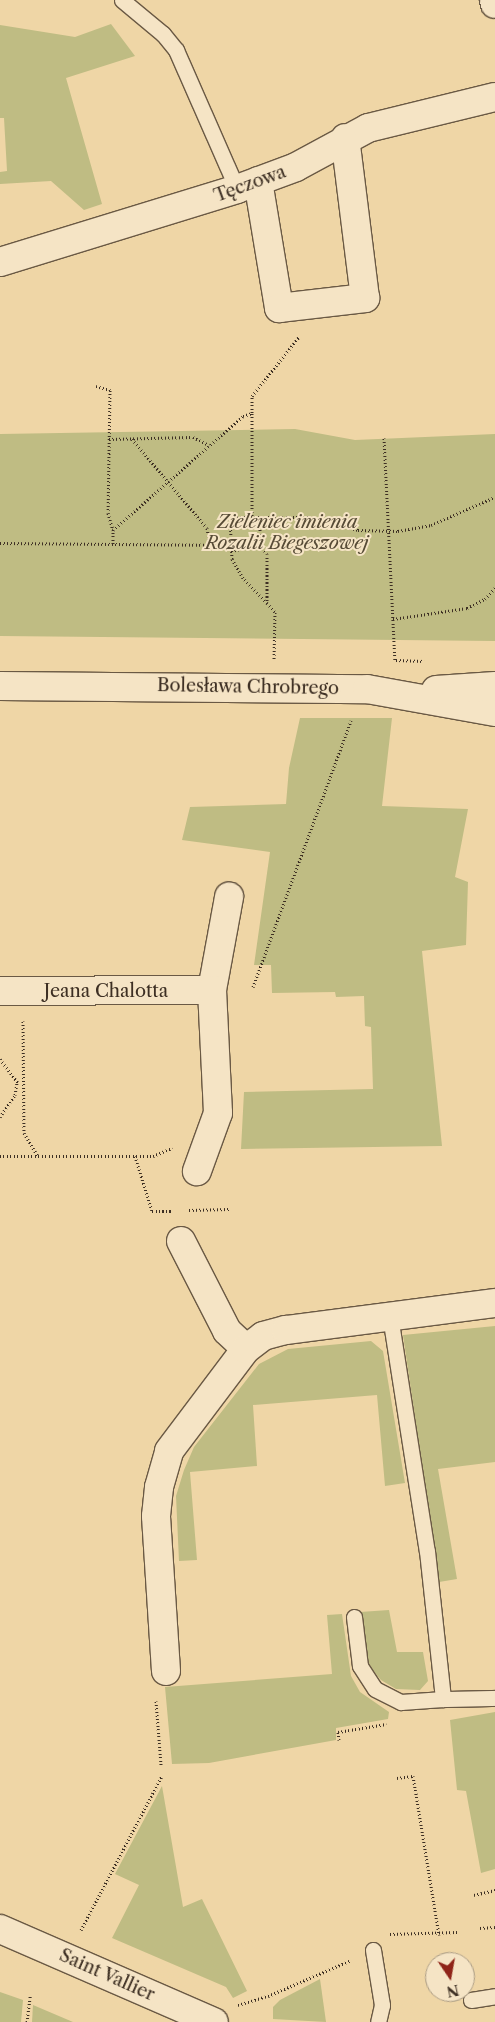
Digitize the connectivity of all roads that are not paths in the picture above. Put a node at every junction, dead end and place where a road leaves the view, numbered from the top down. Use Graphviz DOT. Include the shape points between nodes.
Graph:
graph roads {
  1 [pos="122,0"];
  2 [pos="494,0"];
  3 [pos="495,4"];
  4 [pos="495,97"];
  5 [pos="345,138"];
  6 [pos="248,185"];
  7 [pos="0,262"];
  8 [pos="0,686"];
  9 [pos="495,686"];
  10 [pos="389,692"];
  11 [pos="495,712"];
  12 [pos="230,897"];
  13 [pos="212,990"];
  14 [pos="0,991"];
  15 [pos="197,1171"];
  16 [pos="181,1242"];
  17 [pos="495,1303"];
  18 [pos="390,1316"];
  19 [pos="246,1349"];
  20 [pos="354,1617"];
  21 [pos="166,1671"];
  22 [pos="495,1698"];
  23 [pos="443,1700"];
  24 [pos="0,1929"];
  25 [pos="373,1950"];
  26 [pos="495,1996"];
  27 [pos="475,1999"];
  28 [pos="222,2015"];
  29 [pos="378,2022"];
  1 -- 6 [label="lane" via="164,34 176,50"];
  2 -- 3 [label="street"];
  4 -- 5 [label="street, Tęczowa" via="368,128"];
  5 -- 6 [label="street, Tęczowa" via="296,167"];
  5 -- 6 [label="street" via="365,298 279,308"];
  6 -- 7 [label="street, Tęczowa"];
  8 -- 10 [label="street, Bolesława Chrobrego" via="318,688"];
  9 -- 10 [label="street"];
  10 -- 11 [label="street, Bolesława Chrobrego"];
  12 -- 13 [label="street"];
  13 -- 14 [label="street, Jeana Chalotta"];
  13 -- 15 [label="street" via="218,1113"];
  16 -- 19 [label="street" via="227,1331"];
  17 -- 18 [label="street"];
  18 -- 19 [label="street" via="274,1332"];
  18 -- 23 [label="lane" via="429,1570"];
  19 -- 21 [label="street" via="169,1451 159,1487 156,1516"];
  20 -- 23 [label="lane" via="359,1661 365,1678 379,1693 404,1702"];
  22 -- 23 [label="lane"];
  24 -- 28 [label="street, Saint Vallier" via="67,1958"];
  25 -- 29 [label="lane" via="382,2005"];
  26 -- 27 [label="lane"];
}
